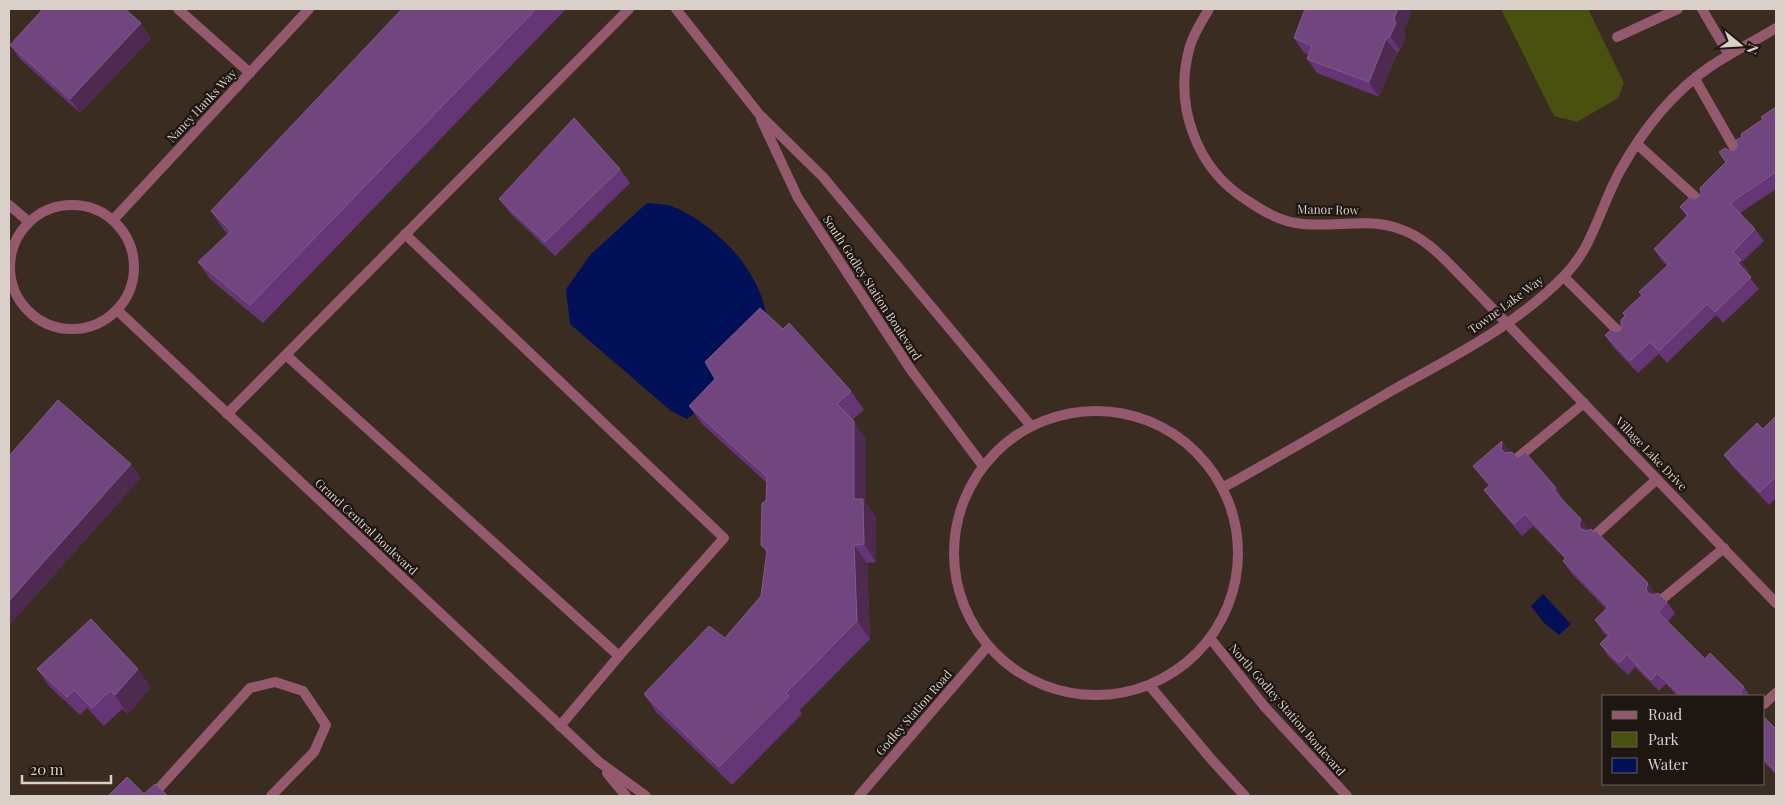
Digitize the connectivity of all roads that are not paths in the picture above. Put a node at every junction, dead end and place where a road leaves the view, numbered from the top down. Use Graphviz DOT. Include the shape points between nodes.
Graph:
graph roads {
  1 [pos="178,9"];
  2 [pos="309,9"];
  3 [pos="629,9"];
  4 [pos="676,9"];
  5 [pos="1209,9"];
  6 [pos="1678,9"];
  7 [pos="1702,9"];
  8 [pos="1776,28"];
  9 [pos="1617,37"];
  10 [pos="1729,55"];
  11 [pos="250,73"];
  12 [pos="1695,79"];
  13 [pos="759,114"];
  14 [pos="1637,144"];
  15 [pos="1739,156"];
  16 [pos="1703,204"];
  17 [pos="9,205"];
  18 [pos="113,220"];
  19 [pos="29,222"];
  20 [pos="405,234"];
  21 [pos="1564,277"];
  22 [pos="117,310"];
  23 [pos="1505,324"];
  24 [pos="1624,337"];
  25 [pos="286,355"];
  26 [pos="1584,402"];
  27 [pos="227,414"];
  28 [pos="1032,426"];
  29 [pos="1516,459"];
  30 [pos="983,466"];
  31 [pos="1657,479"];
  32 [pos="1222,488"];
  33 [pos="1594,536"];
  34 [pos="1724,548"];
  35 [pos="1661,600"];
  36 [pos="1776,603"];
  37 [pos="1210,638"];
  38 [pos="987,647"];
  39 [pos="619,656"];
  40 [pos="1150,686"];
  41 [pos="1776,693"];
  42 [pos="1765,703"];
  43 [pos="560,726"];
  44 [pos="599,762"];
  45 [pos="152,796"];
  46 [pos="271,796"];
  47 [pos="626,796"];
  48 [pos="646,796"];
  49 [pos="859,796"];
  50 [pos="1245,796"];
  51 [pos="1347,796"];
  1 -- 11 [label="street"];
  2 -- 11 [label="street, Nancy Hanks Way"];
  3 -- 20 [label="street"];
  4 -- 13 [label="street, South Godley Station Boulevard"];
  5 -- 23 [label="street, Manor Row" via="1190,45 1184,99 1197,143 1214,172 1238,195 1281,220 1309,224 1376,224 1412,234 1438,252"];
  6 -- 9 [label="street"];
  7 -- 10 [label="street"];
  8 -- 10 [label="street, Towne Lake Way"];
  10 -- 12 [label="street, Towne Lake Way"];
  11 -- 18 [label="street, Nancy Hanks Way"];
  12 -- 14 [label="street, Towne Lake Way" via="1669,103"];
  12 -- 15 [label="street"];
  13 -- 28 [label="street, South Godley Station Boulevard" via="822,177"];
  13 -- 30 [label="street, South Godley Station Boulevard" via="798,198 911,370"];
  14 -- 16 [label="street"];
  14 -- 21 [label="street, Towne Lake Way" via="1612,187 1585,250"];
  17 -- 19 [label="street"];
  18 -- 19 [label="street" via="97,210 62,206"];
  18 -- 22 [label="street" via="126,236 133,254 134,274 128,294"];
  19 -- 22 [label="street" via="17,238 11,258 11,278 18,297 30,313 46,324 64,329 84,328 102,322"];
  20 -- 25 [label="street"];
  20 -- 39 [label="street" via="724,538"];
  21 -- 23 [label="street, Towne Lake Way"];
  21 -- 24 [label="street"];
  22 -- 27 [label="street, Grand Central Boulevard"];
  23 -- 26 [label="street, Village Lake Drive"];
  23 -- 32 [label="street, Towne Lake Way" via="1450,359"];
  25 -- 27 [label="street"];
  25 -- 39 [label="street"];
  26 -- 29 [label="street"];
  26 -- 31 [label="street, Village Lake Drive"];
  27 -- 43 [label="street, Grand Central Boulevard"];
  28 -- 30 [label="street" via="1005,443"];
  28 -- 32 [label="street" via="1067,413 1104,410 1140,418 1173,433 1202,457"];
  30 -- 38 [label="street" via="960,509 953,557 962,605"];
  31 -- 33 [label="street"];
  31 -- 34 [label="street, Village Lake Drive"];
  32 -- 37 [label="street" via="1235,526 1237,565 1229,603"];
  34 -- 35 [label="street"];
  34 -- 36 [label="street, Village Lake Drive"];
  37 -- 40 [label="street" via="1183,666"];
  37 -- 51 [label="street, North Godley Station Boulevard" via="1264,706"];
  38 -- 40 [label="street" via="1021,676 1062,693 1106,696"];
  38 -- 49 [label="street, Godley Station Road"];
  39 -- 43 [label="street"];
  40 -- 50 [label="street"];
  41 -- 42 [label="street"];
  43 -- 44 [label="street, Grand Central Boulevard"];
  44 -- 47 [label="street, Grand Central Boulevard"];
  44 -- 48 [label="street, Grand Central Boulevard"];
  45 -- 46 [label="street" via="250,688 275,682 303,691 326,725 314,752"];
}
